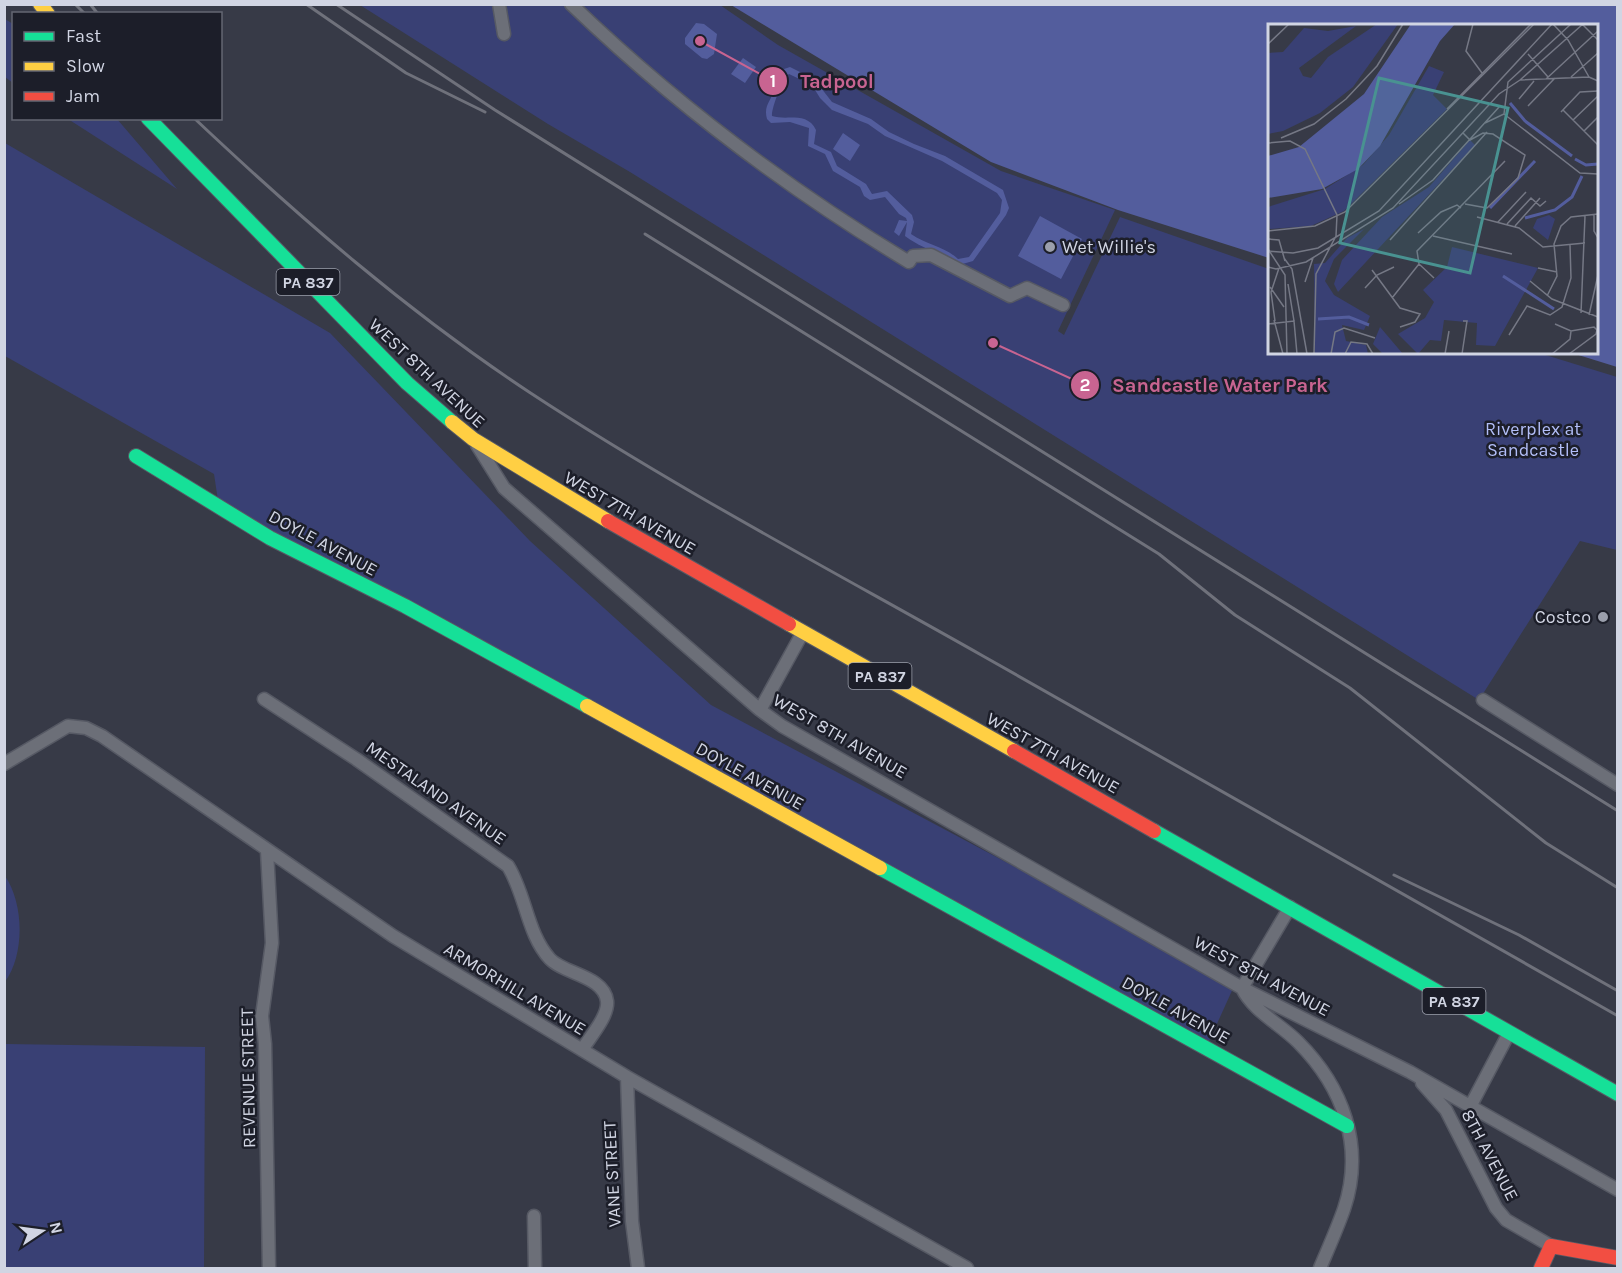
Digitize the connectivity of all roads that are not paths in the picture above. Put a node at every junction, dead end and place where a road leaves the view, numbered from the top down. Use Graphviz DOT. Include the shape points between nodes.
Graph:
graph roads {
  1 [pos="499,4"];
  2 [pos="571,4"];
  3 [pos="504,34"];
  4 [pos="150,120"];
  5 [pos="1063,305"];
  6 [pos="473,439"];
  7 [pos="136,456"];
  8 [pos="803,632"];
  9 [pos="264,699"];
  10 [pos="1483,700"];
  11 [pos="760,710"];
  12 [pos="4,764"];
  13 [pos="1617,784"];
  14 [pos="267,851"];
  15 [pos="1290,907"];
  16 [pos="1242,988"];
  17 [pos="1509,1033"];
  18 [pos="582,1050"];
  19 [pos="1410,1072"];
  20 [pos="627,1077"];
  21 [pos="1617,1094"];
  22 [pos="1470,1105"];
  23 [pos="1347,1126"];
  24 [pos="1617,1190"];
  25 [pos="534,1216"];
  26 [pos="1551,1246"];
  27 [pos="1617,1258"];
  28 [pos="269,1269"];
  29 [pos="535,1269"];
  30 [pos="638,1269"];
  31 [pos="967,1269"];
  32 [pos="1320,1269"];
  33 [pos="1541,1269"];
  1 -- 3 [label="street"];
  2 -- 5 [label="street" via="646,73 720,133 909,262 914,256 931,255 1010,296 1027,288"];
  4 -- 6 [label="main road, WEST 8TH AVENUE / PA 837" via="407,383"];
  6 -- 8 [label="main road, WEST 7TH AVENUE / PA 837" via="539,482"];
  6 -- 11 [label="street, WEST 8TH AVENUE" via="504,488"];
  7 -- 23 [label="main road, DOYLE AVENUE" via="270,538 405,606"];
  8 -- 11 [label="street"];
  8 -- 15 [label="main road, WEST 7TH AVENUE / PA 837"];
  9 -- 18 [label="street, MESTALAND AVENUE" via="508,866 541,949 554,963 604,992 608,1002 605,1012"];
  10 -- 13 [label="street"];
  11 -- 16 [label="street, WEST 8TH AVENUE"];
  12 -- 14 [label="street, ARMORHILL AVENUE" via="58,730 68,726 86,728"];
  14 -- 18 [label="street, ARMORHILL AVENUE" via="393,936"];
  14 -- 28 [label="street, REVENUE STREET" via="272,942 262,1016"];
  15 -- 16 [label="street"];
  15 -- 17 [label="main road, WEST 7TH AVENUE / PA 837"];
  16 -- 19 [label="street, WEST 8TH AVENUE"];
  16 -- 23 [label="street" via="1251,1003 1315,1060 1339,1095"];
  17 -- 21 [label="main road, WEST 7TH AVENUE / PA 837"];
  17 -- 22 [label="street"];
  18 -- 20 [label="street, ARMORHILL AVENUE"];
  19 -- 22 [label="street, WEST 8TH AVENUE"];
  19 -- 26 [label="street, 8TH AVENUE" via="1446,1110 1496,1208 1506,1220"];
  20 -- 30 [label="street, VANE STREET" via="632,1221"];
  20 -- 31 [label="street, ARMORHILL AVENUE"];
  22 -- 24 [label="street, WEST 8TH AVENUE"];
  23 -- 32 [label="street" via="1351,1145 1349,1189"];
  25 -- 29 [label="street"];
  26 -- 27 [label="main road, 8TH AVENUE"];
  26 -- 33 [label="main road"];
}
